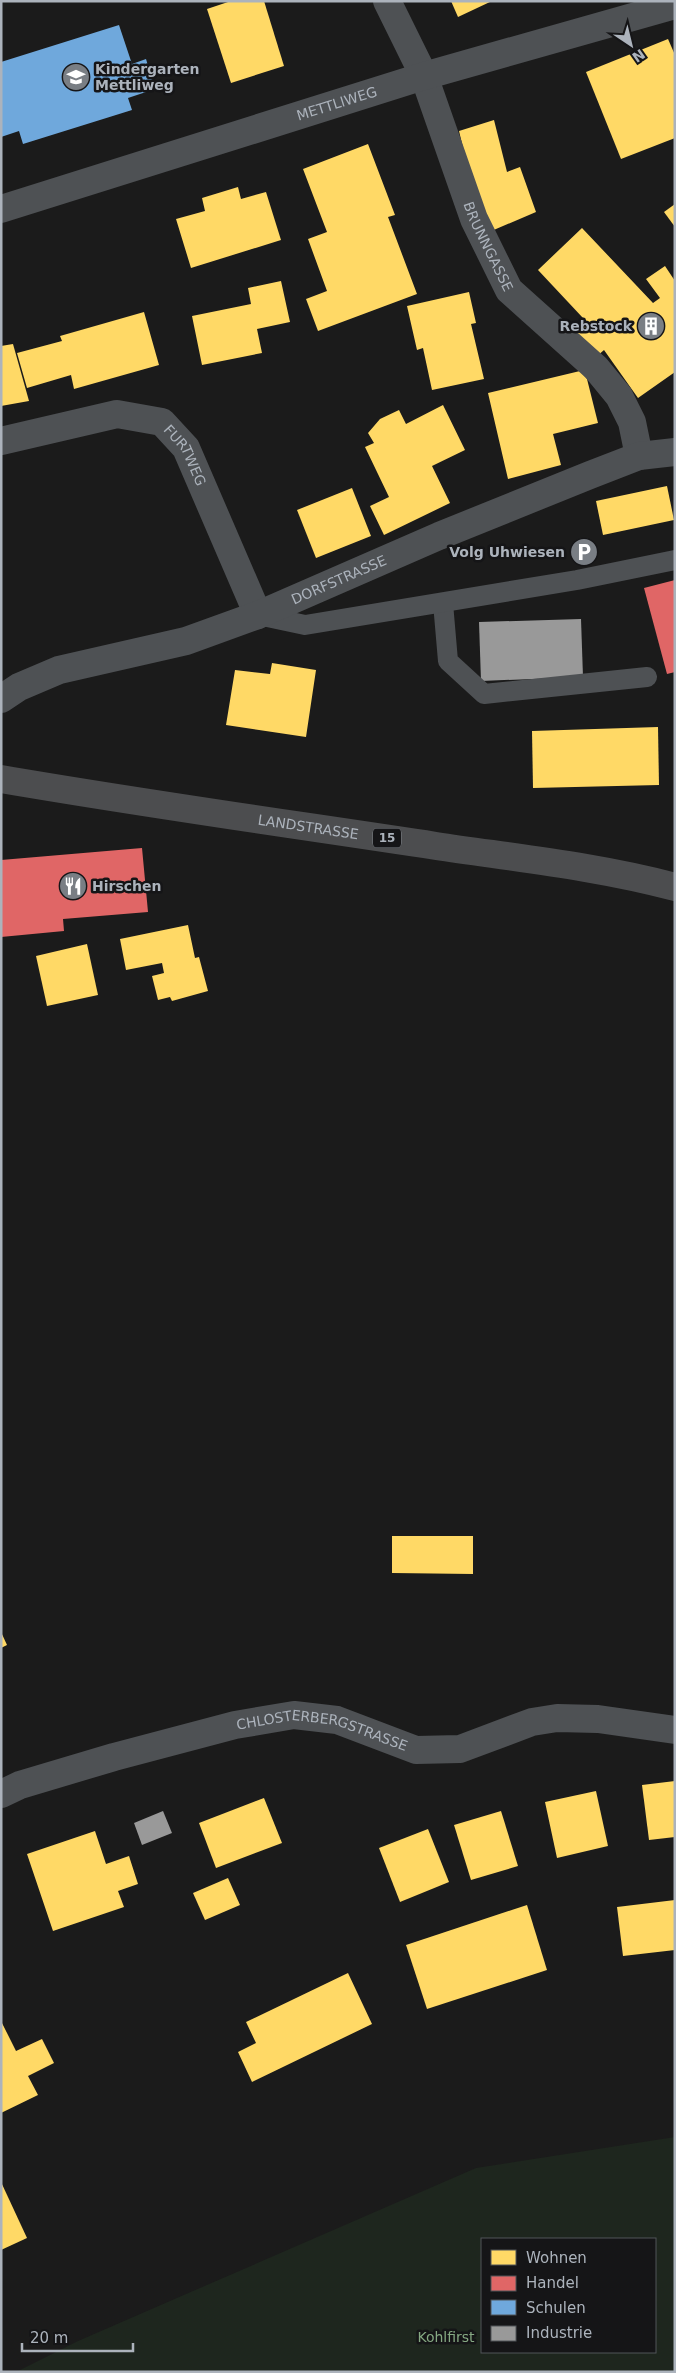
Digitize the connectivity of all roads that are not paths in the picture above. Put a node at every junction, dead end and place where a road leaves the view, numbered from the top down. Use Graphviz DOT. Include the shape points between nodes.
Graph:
graph roads {
  1 [pos="387,1"];
  2 [pos="675,4"];
  3 [pos="424,76"];
  4 [pos="1,209"];
  5 [pos="1,442"];
  6 [pos="675,452"];
  7 [pos="639,456"];
  8 [pos="675,560"];
  9 [pos="443,603"];
  10 [pos="258,616"];
  11 [pos="647,677"];
  12 [pos="1,699"];
  13 [pos="1,778"];
  14 [pos="675,887"];
  15 [pos="675,1730"];
  16 [pos="1,1794"];
  1 -- 3 [label="street, BRUNNGASSE"];
  2 -- 3 [label="street, METTLIWEG"];
  3 -- 4 [label="street, METTLIWEG"];
  3 -- 7 [label="street, BRUNNGASSE" via="474,219 509,290 596,368 619,396 632,422"];
  5 -- 10 [label="street, FURTWEG" via="116,414 162,422 186,448"];
  6 -- 7 [label="street, DORFSTRASSE"];
  7 -- 10 [label="street, DORFSTRASSE" via="439,536"];
  8 -- 9 [label="lane"];
  9 -- 10 [label="lane" via="305,625"];
  9 -- 11 [label="lane" via="448,661 484,694"];
  10 -- 12 [label="street, DORFSTRASSE" via="186,641 59,670 19,687"];
  13 -- 14 [label="main road, LANDSTRASSE / 15" via="572,864"];
  15 -- 16 [label="street, CHLOSTERBERGSTRASSE" via="598,1719 558,1718 532,1722 460,1749 416,1750 337,1720 294,1715 235,1725 20,1785"];
}
